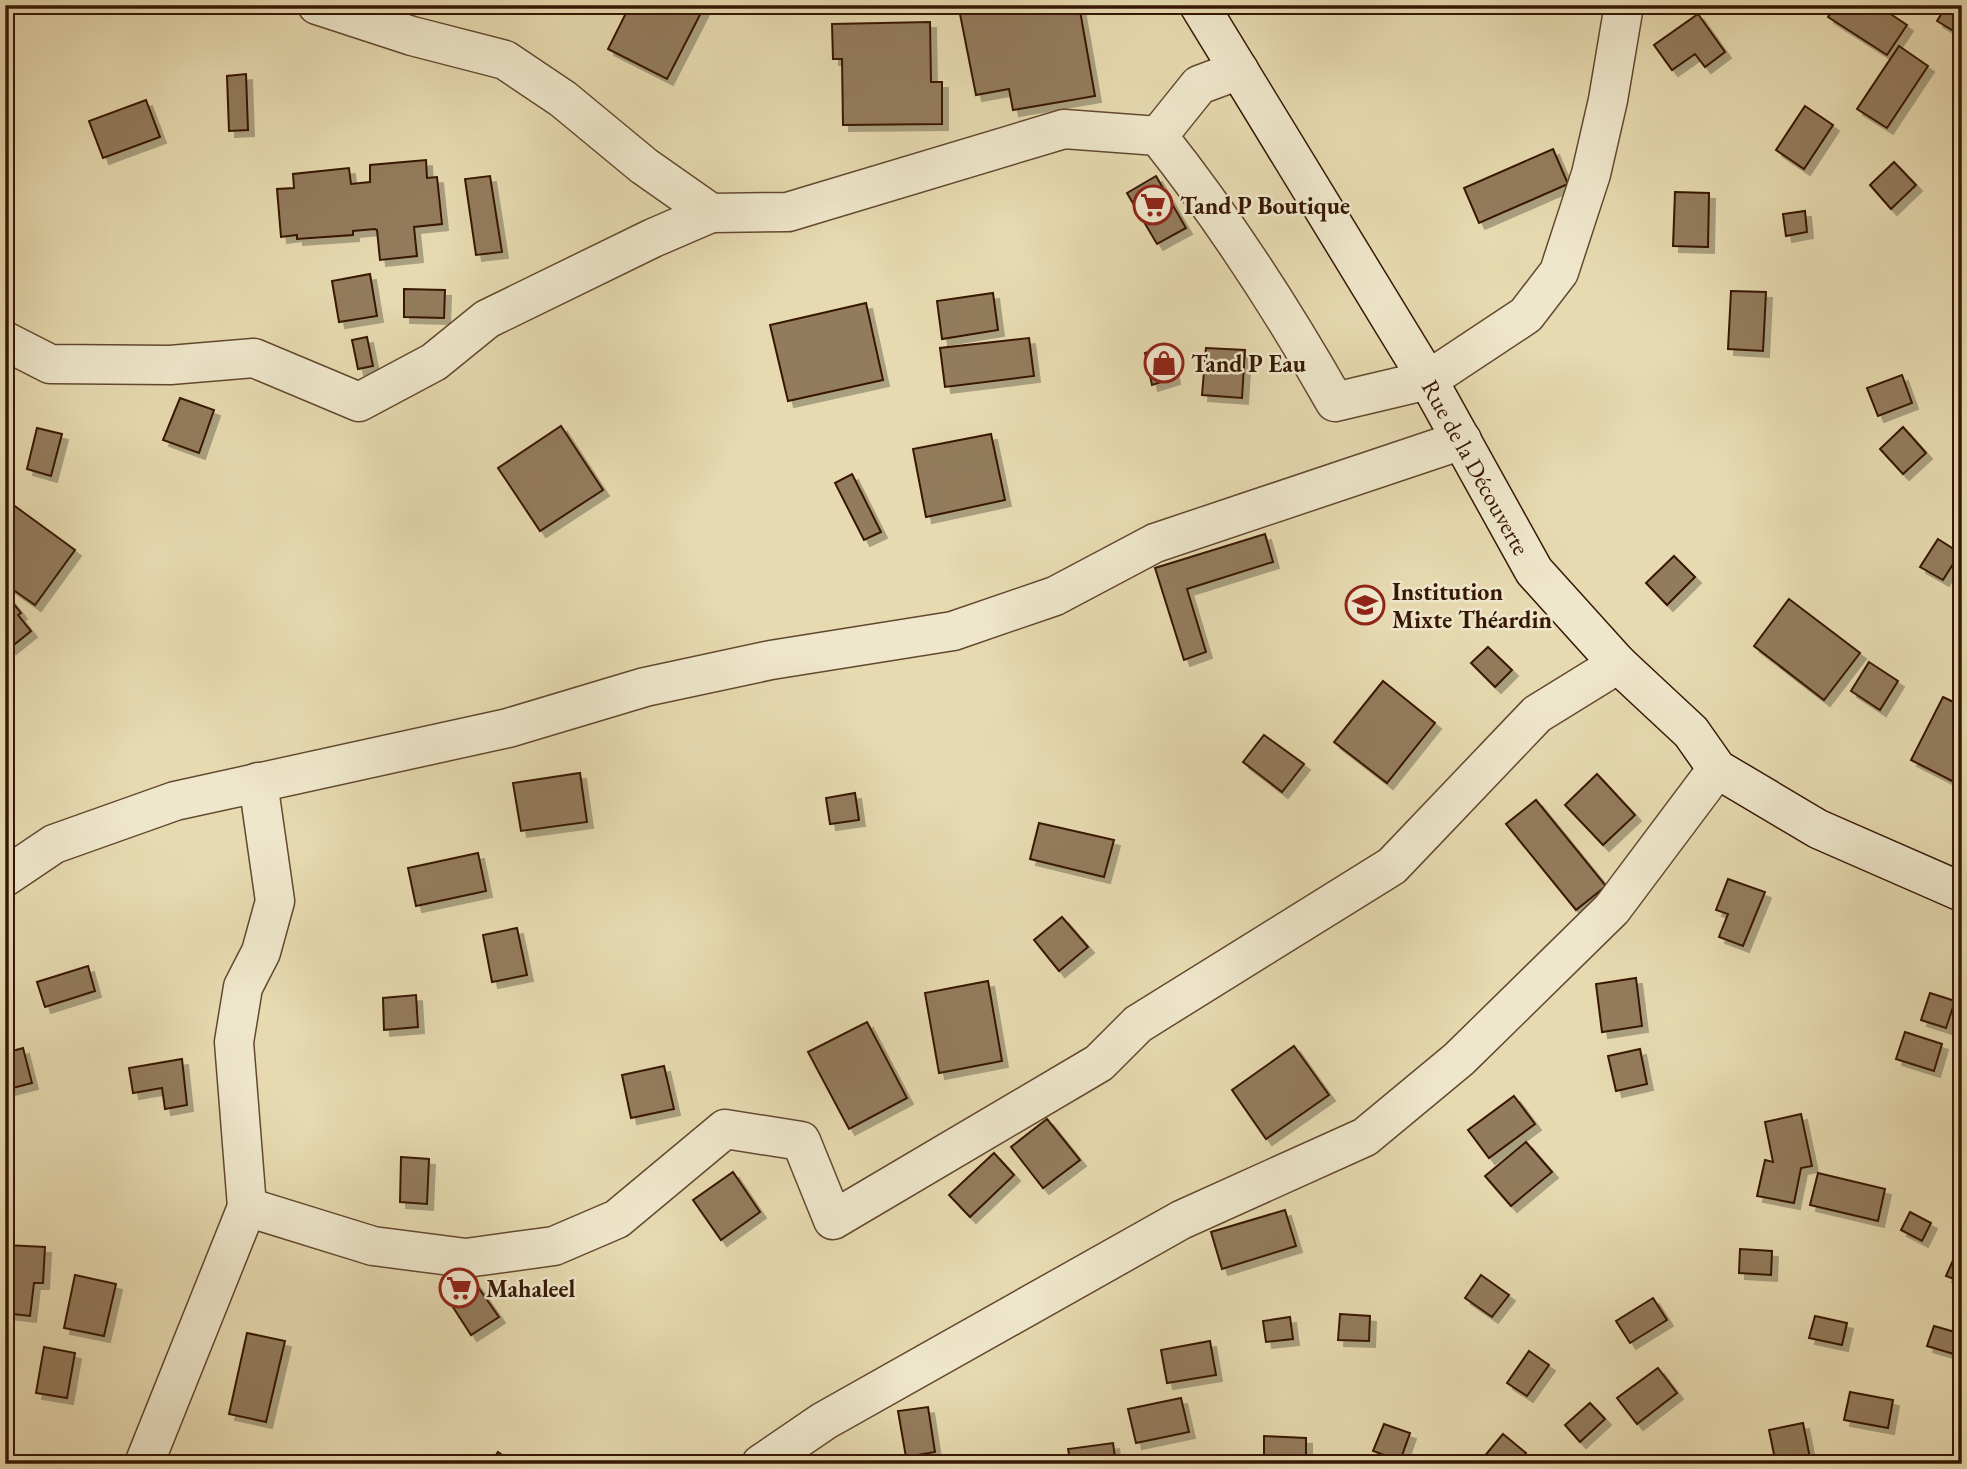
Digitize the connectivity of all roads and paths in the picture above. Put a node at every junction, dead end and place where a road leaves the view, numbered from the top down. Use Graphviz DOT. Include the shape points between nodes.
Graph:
graph roads {
  1 [pos="317,5"];
  2 [pos="1199,5"];
  3 [pos="1624,5"];
  4 [pos="1239,70"];
  5 [pos="1158,136"];
  6 [pos="711,213"];
  7 [pos="5,341"];
  8 [pos="1428,380"];
  9 [pos="1462,440"];
  10 [pos="1618,664"];
  11 [pos="1717,769"];
  12 [pos="258,782"];
  13 [pos="5,877"];
  14 [pos="1962,891"];
  15 [pos="247,1207"];
  16 [pos="144,1464"];
  17 [pos="761,1464"];
  1 -- 6 [label="street" via="505,61 563,99 644,166"];
  2 -- 4 [label="street, Rue de la Découverte"];
  3 -- 8 [label="street" via="1591,174 1559,272 1525,314"];
  4 -- 5 [label="street" via="1199,85"];
  4 -- 8 [label="street, Rue de la Découverte"];
  5 -- 6 [label="street" via="1064,129 788,212"];
  5 -- 8 [label="street" via="1199,188 1283,314 1335,402"];
  6 -- 7 [label="street" via="487,319 434,362 359,402 254,358 170,365 50,364"];
  8 -- 9 [label="street, Rue de la Découverte"];
  9 -- 10 [label="street, Rue de la Découverte" via="1534,571"];
  9 -- 12 [label="street" via="1155,543 1055,596 953,631 771,660 645,687 508,728"];
  10 -- 11 [label="street, Rue de la Découverte" via="1691,732"];
  10 -- 15 [label="street" via="1536,714 1392,866 1138,1024 1099,1063 832,1220 801,1142 725,1129 617,1219 554,1246 466,1258 426,1253 373,1246"];
  11 -- 14 [label="street, Rue de la Découverte" via="1818,829"];
  11 -- 17 [label="street" via="1612,909 1459,1059 1365,1138 1181,1220 824,1420"];
  12 -- 13 [label="street" via="175,801 54,844"];
  12 -- 15 [label="street" via="275,901 261,953 243,987 234,1042"];
  15 -- 16 [label="street"];
}
